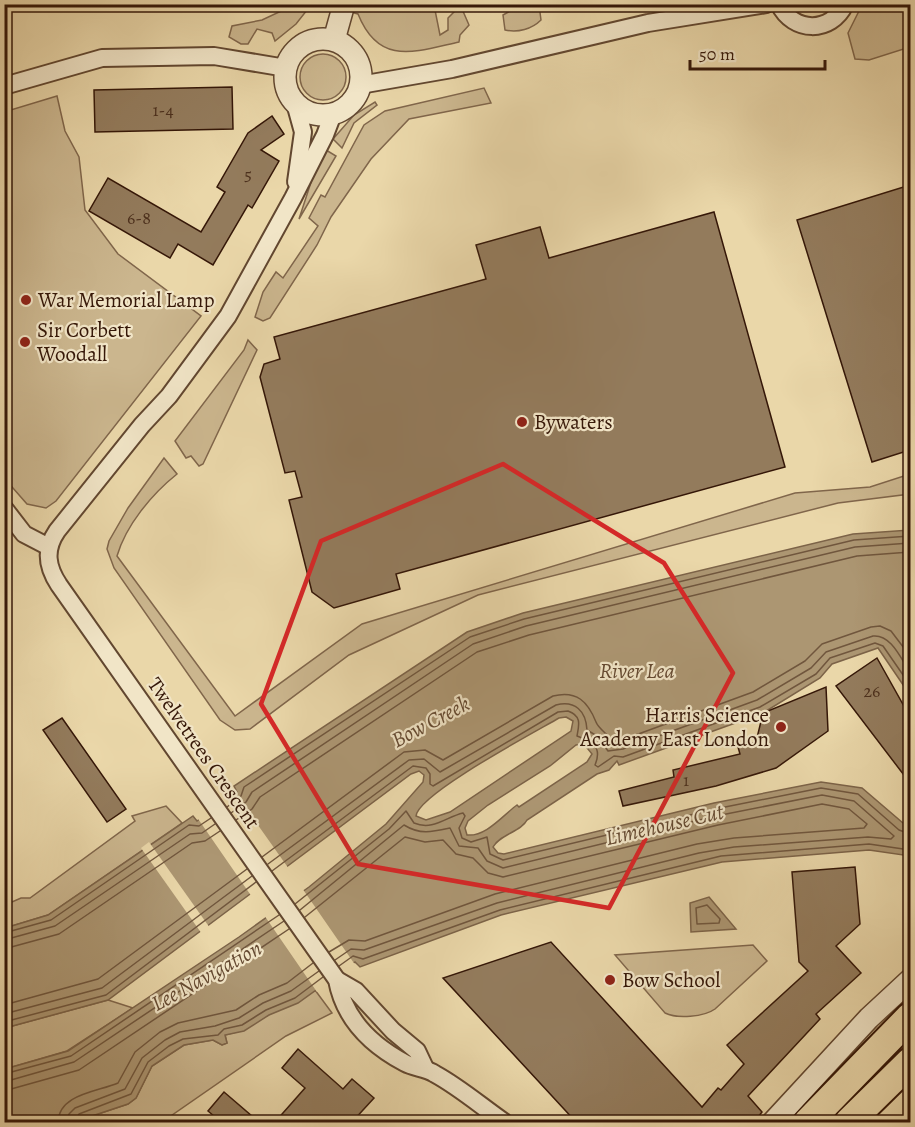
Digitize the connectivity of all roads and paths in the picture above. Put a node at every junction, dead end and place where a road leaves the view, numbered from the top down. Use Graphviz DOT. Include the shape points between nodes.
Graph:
graph roads {
  1 [pos="345,4"];
  2 [pos="767,4"];
  3 [pos="779,4"];
  4 [pos="845,4"];
  5 [pos="334,40"];
  6 [pos="285,68"];
  7 [pos="360,85"];
  8 [pos="4,87"];
  9 [pos="295,103"];
  10 [pos="333,114"];
  11 [pos="293,198"];
  12 [pos="4,508"];
  13 [pos="49,547"];
  14 [pos="336,980"];
  15 [pos="910,980"];
  16 [pos="910,1017"];
  17 [pos="910,1062"];
  18 [pos="425,1068"];
  19 [pos="504,1122"];
  20 [pos="773,1122"];
  21 [pos="808,1122"];
  22 [pos="849,1122"];
  1 -- 5 [label="street"];
  2 -- 7 [label="street" via="648,23 452,69"];
  3 -- 4 [label="street" via="792,21 816,27 832,21"];
  5 -- 6 [label="street" via="304,44"];
  5 -- 7 [label="street" via="356,58 361,71"];
  6 -- 8 [label="street" via="214,56 102,58"];
  6 -- 9 [label="street" via="286,87"];
  7 -- 10 [label="street" via="350,103"];
  9 -- 10 [label="street" via="313,114"];
  9 -- 11 [label="street" via="303,132"];
  10 -- 11 [label="street"];
  11 -- 13 [label="street" via="228,316 169,396 61,526"];
  12 -- 13 [label="street" via="24,534"];
  13 -- 14 [label="street, Twelvetrees Crescent" via="48,563 55,579"];
  14 -- 18 [label="street, Twelvetrees Crescent" via="356,991 417,1051"];
  14 -- 18 [label="street, Twelvetrees Crescent" via="341,1001 361,1030 407,1065"];
  15 -- 20 [label="street" via="869,1018"];
  16 -- 21 [label="highway"];
  17 -- 22 [label="highway"];
  18 -- 19 [label="street, Twelvetrees Crescent"];
}
